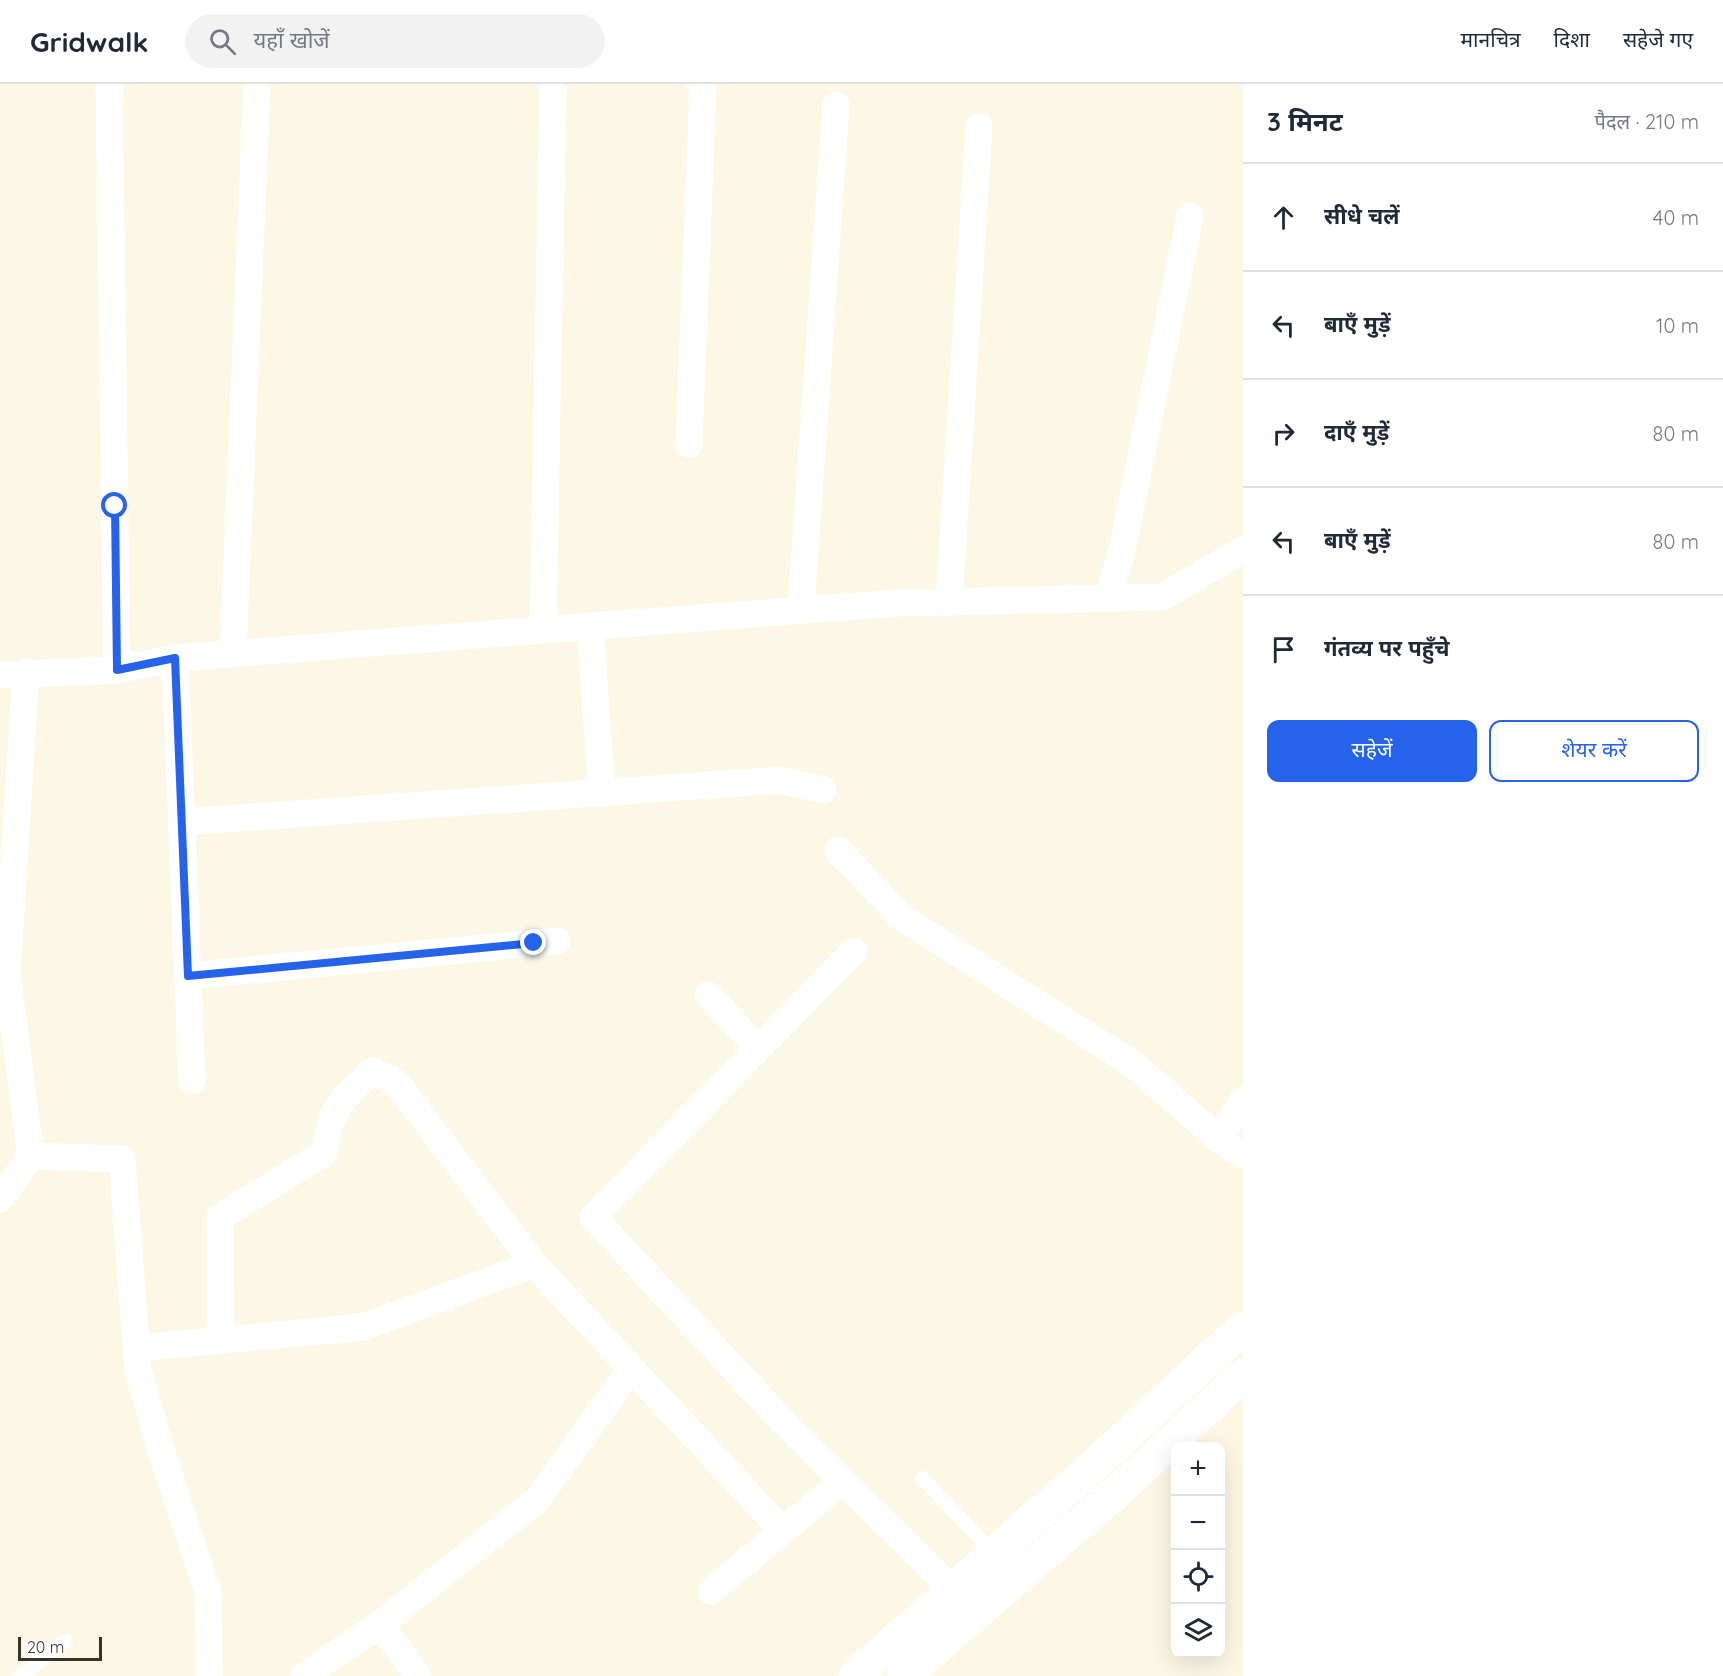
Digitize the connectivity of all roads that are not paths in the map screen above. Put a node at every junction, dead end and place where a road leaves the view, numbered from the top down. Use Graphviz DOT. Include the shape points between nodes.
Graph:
graph roads {
  1 [pos="109,84"];
  2 [pos="257,84"];
  3 [pos="553,84"];
  4 [pos="700,84"];
  5 [pos="836,105"];
  6 [pos="979,127"];
  7 [pos="1190,216"];
  8 [pos="689,444"];
  9 [pos="1243,550"];
  10 [pos="1108,598"];
  11 [pos="949,603"];
  12 [pos="801,609"];
  13 [pos="590,626"];
  14 [pos="543,630"];
  15 [pos="234,654"];
  16 [pos="175,658"];
  17 [pos="117,670"];
  18 [pos="13,673"];
  19 [pos="823,790"];
  20 [pos="602,794"];
  21 [pos="181,822"];
  22 [pos="838,850"];
  23 [pos="557,941"];
  24 [pos="854,951"];
  25 [pos="188,976"];
  26 [pos="708,995"];
  27 [pos="758,1048"];
  28 [pos="192,1080"];
  29 [pos="1243,1101"];
  30 [pos="1219,1139"];
  31 [pos="1243,1155"];
  32 [pos="31,1156"];
  33 [pos="0,1199"];
  34 [pos="534,1264"];
  35 [pos="1243,1328"];
  36 [pos="221,1341"];
  37 [pos="137,1348"];
  38 [pos="631,1369"];
  39 [pos="1243,1375"];
  40 [pos="922,1478"];
  41 [pos="843,1481"];
  42 [pos="783,1531"];
  43 [pos="994,1553"];
  44 [pos="953,1590"];
  45 [pos="711,1592"];
  46 [pos="380,1624"];
  47 [pos="66,1641"];
  48 [pos="20,1676"];
  49 [pos="209,1676"];
  50 [pos="304,1676"];
  51 [pos="418,1676"];
  52 [pos="855,1676"];
  53 [pos="904,1676"];
  1 -- 17 [label="street"];
  2 -- 15 [label="street"];
  3 -- 14 [label="street"];
  4 -- 8 [label="street" via="703,86"];
  5 -- 12 [label="street"];
  6 -- 11 [label="street"];
  7 -- 10 [label="street" via="1123,546"];
  9 -- 10 [label="street" via="1162,597"];
  10 -- 11 [label="street"];
  11 -- 12 [label="street"];
  12 -- 13 [label="street"];
  13 -- 14 [label="street"];
  13 -- 20 [label="street"];
  14 -- 15 [label="street"];
  15 -- 16 [label="street"];
  16 -- 17 [label="street"];
  16 -- 21 [label="street"];
  17 -- 18 [label="street"];
  18 -- 32 [label="street" via="7,975"];
  19 -- 20 [label="street" via="782,780"];
  20 -- 21 [label="street"];
  21 -- 25 [label="street"];
  22 -- 30 [label="street" via="901,917 1133,1064"];
  23 -- 25 [label="street"];
  24 -- 27 [label="street"];
  25 -- 28 [label="street"];
  26 -- 27 [label="street"];
  27 -- 41 [label="street" via="593,1217"];
  29 -- 30 [label="street"];
  30 -- 31 [label="street"];
  32 -- 33 [label="street"];
  32 -- 37 [label="street" via="122,1159"];
  34 -- 36 [label="street" via="363,1327"];
  34 -- 36 [label="street" via="396,1082 373,1071 345,1095 329,1125 324,1153 220,1217"];
  34 -- 38 [label="street"];
  35 -- 43 [label="main road"];
  36 -- 37 [label="street"];
  37 -- 49 [label="street" via="138,1369 159,1444 208,1592"];
  38 -- 42 [label="street"];
  38 -- 46 [label="street" via="537,1500"];
  39 -- 53 [label="main road" via="1121,1488"];
  40 -- 43 [label="lane"];
  41 -- 42 [label="street"];
  41 -- 44 [label="street"];
  42 -- 45 [label="street"];
  43 -- 44 [label="main road"];
  44 -- 52 [label="main road"];
  46 -- 50 [label="street"];
  46 -- 51 [label="street"];
  47 -- 48 [label="lane"];
}
